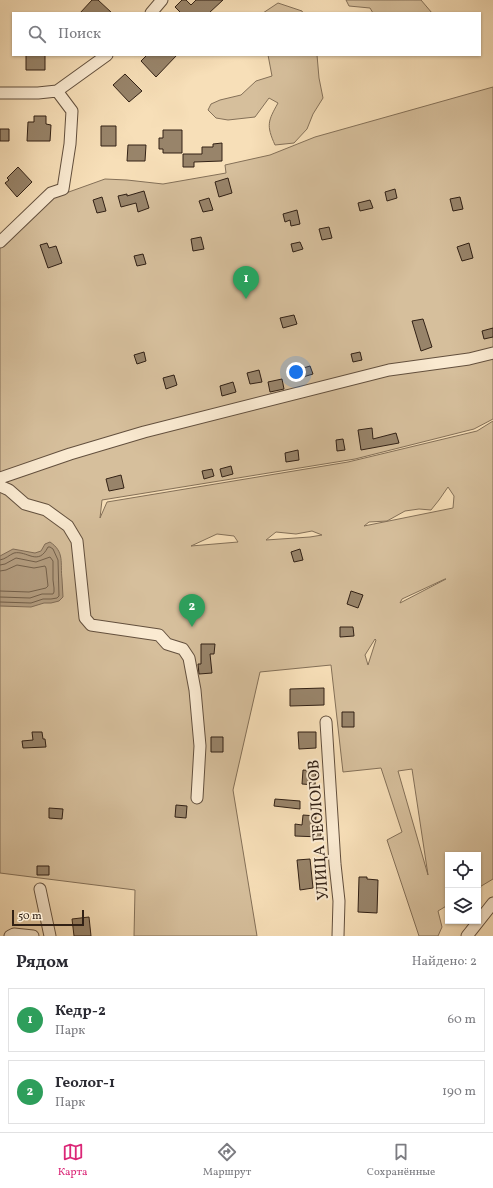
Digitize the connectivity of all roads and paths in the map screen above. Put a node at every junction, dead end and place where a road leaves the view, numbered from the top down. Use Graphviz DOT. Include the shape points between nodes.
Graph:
graph roads {
  1 [pos="162,0"];
  2 [pos="152,12"];
  3 [pos="106,56"];
  4 [pos="57,91"];
  5 [pos="0,93"];
  6 [pos="0,242"];
  7 [pos="493,353"];
  8 [pos="0,478"];
  9 [pos="0,486"];
  10 [pos="326,722"];
  11 [pos="196,798"];
  12 [pos="40,889"];
  13 [pos="493,903"];
  14 [pos="10,936"];
  15 [pos="33,936"];
  16 [pos="50,936"];
  17 [pos="338,936"];
  18 [pos="466,936"];
  1 -- 2 [label="street"];
  3 -- 4 [label="street"];
  4 -- 5 [label="street"];
  4 -- 6 [label="street" via="72,111 63,189 51,193"];
  7 -- 8 [label="street" via="469,359 389,370 144,432"];
  9 -- 11 [label="street" via="9,490 25,504 46,510 68,526 78,541 85,618 92,625 159,635 167,644 183,649 190,658 200,746"];
  10 -- 17 [label="street, УЛИЦА ГЕОЛОГОВ" via="339,901"];
  12 -- 16 [label="street"];
  13 -- 18 [label="street"];
  14 -- 15 [label="street"];
}
